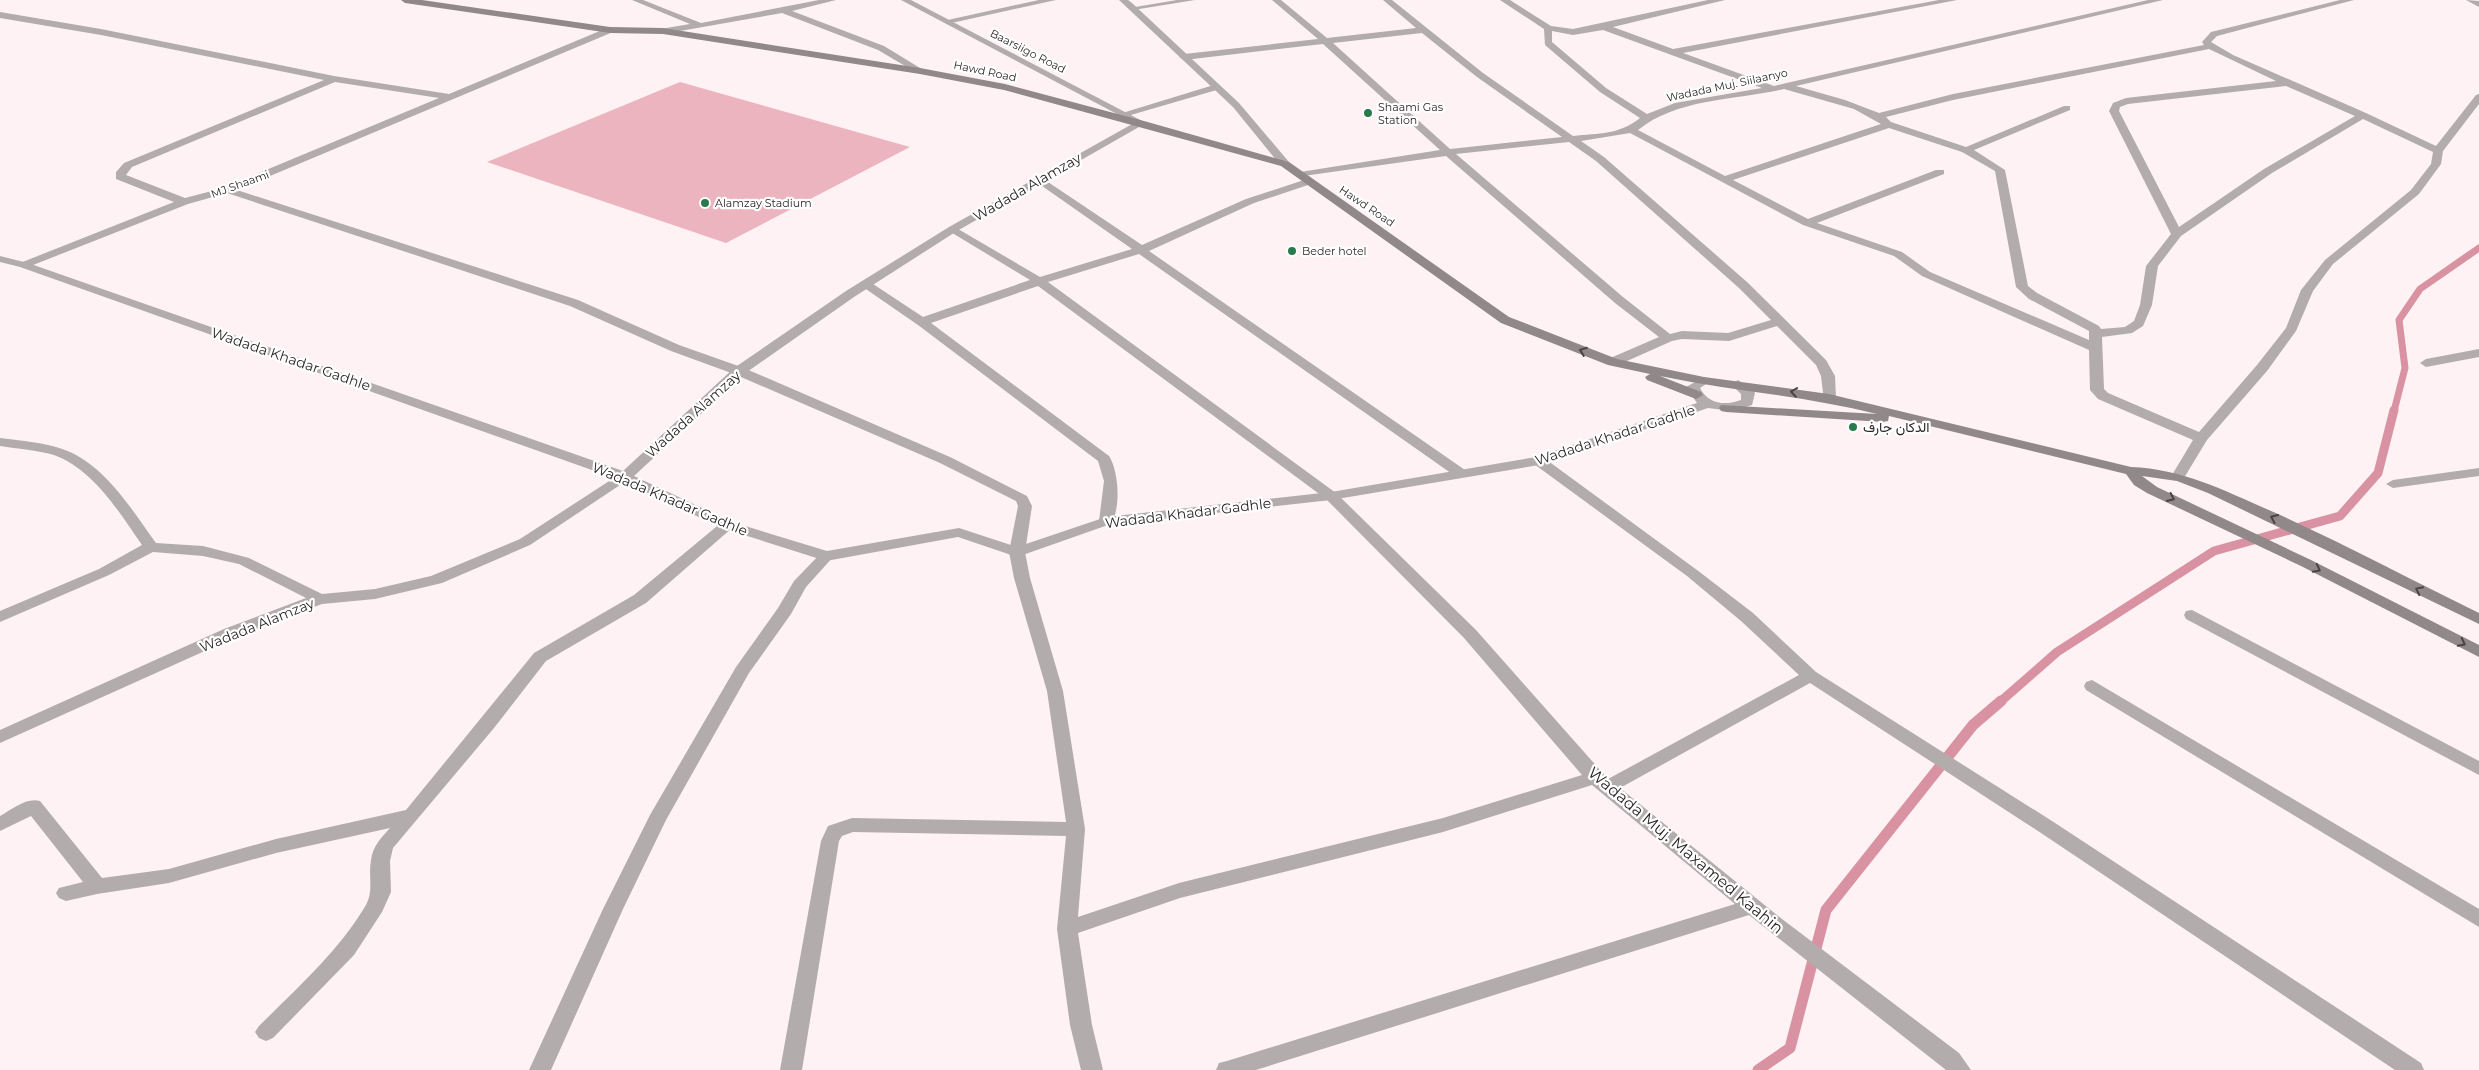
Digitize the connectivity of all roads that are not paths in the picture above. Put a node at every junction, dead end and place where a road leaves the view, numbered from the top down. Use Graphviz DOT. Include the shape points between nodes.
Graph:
graph roads {
  1 [pos="405,0"];
  2 [pos="636,0"];
  3 [pos="832,0"];
  4 [pos="905,0"];
  5 [pos="1052,0"];
  6 [pos="1122,0"];
  7 [pos="1192,0"];
  8 [pos="1276,0"];
  9 [pos="1387,0"];
  10 [pos="1504,0"];
  11 [pos="1721,0"];
  12 [pos="1953,0"];
  13 [pos="2159,0"];
  14 [pos="2350,0"];
  15 [pos="2470,0"];
  16 [pos="2479,4"];
  17 [pos="781,6"];
  18 [pos="1133,8"];
  19 [pos="0,15"];
  20 [pos="947,22"];
  21 [pos="700,26"];
  22 [pos="1604,27"];
  23 [pos="1548,28"];
  24 [pos="610,30"];
  25 [pos="1423,30"];
  26 [pos="663,31"];
  27 [pos="1324,40"];
  28 [pos="2210,46"];
  29 [pos="1672,52"];
  30 [pos="1184,57"];
  31 [pos="920,71"];
  32 [pos="334,79"];
  33 [pos="2287,83"];
  34 [pos="1784,86"];
  35 [pos="1217,87"];
  36 [pos="1772,88"];
  37 [pos="453,97"];
  38 [pos="2479,97"];
  39 [pos="2067,108"];
  40 [pos="1124,114"];
  41 [pos="2363,116"];
  42 [pos="1646,118"];
  43 [pos="1884,120"];
  44 [pos="1140,123"];
  45 [pos="1631,130"];
  46 [pos="1569,139"];
  47 [pos="1966,150"];
  48 [pos="2438,151"];
  49 [pos="1449,152"];
  50 [pos="1286,164"];
  51 [pos="1940,172"];
  52 [pos="1300,175"];
  53 [pos="1039,179"];
  54 [pos="1722,180"];
  55 [pos="1310,182"];
  56 [pos="228,190"];
  57 [pos="184,202"];
  58 [pos="1807,223"];
  59 [pos="953,229"];
  60 [pos="2177,234"];
  61 [pos="1141,250"];
  62 [pos="0,259"];
  63 [pos="24,265"];
  64 [pos="1039,280"];
  65 [pos="866,285"];
  66 [pos="922,322"];
  67 [pos="1778,322"];
  68 [pos="2095,334"];
  69 [pos="1668,338"];
  70 [pos="2096,348"];
  71 [pos="2479,353"];
  72 [pos="1613,362"];
  73 [pos="2426,364"];
  74 [pos="740,371"];
  75 [pos="1704,380"];
  76 [pos="1738,384"];
  77 [pos="1696,395"];
  78 [pos="1829,398"];
  79 [pos="1708,404"];
  80 [pos="1726,408"];
  81 [pos="1927,420"];
  82 [pos="2201,438"];
  83 [pos="0,442"];
  84 [pos="1539,462"];
  85 [pos="2131,471"];
  86 [pos="2479,472"];
  87 [pos="1460,473"];
  88 [pos="2179,476"];
  89 [pos="624,477"];
  90 [pos="2393,484"];
  91 [pos="1332,496"];
  92 [pos="1106,521"];
  93 [pos="727,525"];
  94 [pos="151,547"];
  95 [pos="1017,552"];
  96 [pos="826,556"];
  97 [pos="320,600"];
  98 [pos="2192,615"];
  99 [pos="0,617"];
  100 [pos="2479,619"];
  101 [pos="2479,652"];
  102 [pos="1810,676"];
  103 [pos="2092,686"];
  104 [pos="0,737"];
  105 [pos="2479,769"];
  106 [pos="1601,783"];
  107 [pos="412,816"];
  108 [pos="0,824"];
  109 [pos="1076,829"];
  110 [pos="97,886"];
  111 [pos="66,893"];
  112 [pos="1754,906"];
  113 [pos="2479,919"];
  114 [pos="1067,929"];
  115 [pos="266,1032"];
  116 [pos="540,1070"];
  117 [pos="791,1070"];
  118 [pos="1092,1070"];
  119 [pos="1227,1070"];
  120 [pos="1960,1070"];
  121 [pos="2412,1070"];
  1 -- 24 [label="main road, Hawd Road"];
  2 -- 21 [label="street"];
  3 -- 17 [label="street" via="796,7"];
  4 -- 20 [label="street, Baarsiigo Road"];
  5 -- 20 [label="street"];
  6 -- 18 [label="street"];
  7 -- 18 [label="lane"];
  8 -- 27 [label="street"];
  9 -- 25 [label="street"];
  10 -- 23 [label="street"];
  11 -- 22 [label="street"];
  12 -- 29 [label="street"];
  13 -- 34 [label="street, Wadada Muj. Siilaanyo"];
  14 -- 28 [label="street" via="2214,34 2206,42"];
  15 -- 16 [label="street"];
  17 -- 21 [label="street"];
  17 -- 31 [label="street" via="881,48"];
  18 -- 30 [label="street"];
  19 -- 32 [label="street"];
  20 -- 40 [label="street, Baarsiigo Road"];
  21 -- 26 [label="street"];
  22 -- 23 [label="street" via="1574,32"];
  22 -- 29 [label="street"];
  23 -- 42 [label="street" via="1548,43 1603,90"];
  24 -- 26 [label="main road, Hawd Road"];
  24 -- 37 [label="street, MJ Shaami"];
  25 -- 27 [label="street"];
  25 -- 46 [label="street"];
  26 -- 31 [label="main road, Hawd Road"];
  27 -- 30 [label="street"];
  27 -- 49 [label="street"];
  28 -- 33 [label="street"];
  28 -- 43 [label="street" via="1922,103"];
  29 -- 36 [label="street"];
  30 -- 35 [label="street"];
  31 -- 44 [label="main road, Hawd Road" via="1005,87"];
  32 -- 37 [label="street"];
  32 -- 57 [label="street" via="128,164 121,172 120,177"];
  33 -- 41 [label="street"];
  33 -- 60 [label="street" via="2126,101 2116,105 2114,111 2129,144"];
  34 -- 36 [label="street, Wadada Muj. Siilaanyo"];
  34 -- 43 [label="street" via="1837,101"];
  35 -- 40 [label="street"];
  35 -- 50 [label="street"];
  36 -- 42 [label="street, Wadada Muj. Siilaanyo" via="1675,106"];
  37 -- 56 [label="street, MJ Shaami"];
  38 -- 48 [label="street"];
  39 -- 47 [label="street"];
  40 -- 44 [label="street, Baarsiigo Road"];
  41 -- 48 [label="street"];
  41 -- 60 [label="street" via="2268,171"];
  42 -- 45 [label="street, Wadada Muj. Siilaanyo"];
  43 -- 47 [label="street"];
  43 -- 54 [label="street" via="1883,128"];
  44 -- 50 [label="main road, Hawd Road"];
  44 -- 53 [label="street, Wadada Alamzay"];
  45 -- 46 [label="street, Wadada Muj. Siilaanyo"];
  45 -- 54 [label="street"];
  46 -- 49 [label="street, Wadada Muj. Siilaanyo"];
  46 -- 67 [label="street" via="1600,158 1713,257"];
  47 -- 68 [label="street" via="2000,170 2022,287 2093,327"];
  48 -- 82 [label="street" via="2436,164 2415,192 2329,262 2307,290 2292,328"];
  49 -- 52 [label="street, Wadada Muj. Siilaanyo"];
  49 -- 69 [label="street" via="1619,300"];
  50 -- 52 [label="main road, Hawd Road"];
  51 -- 58 [label="street"];
  52 -- 55 [label="main road, Hawd Road"];
  53 -- 59 [label="street, Wadada Alamzay"];
  53 -- 61 [label="street"];
  54 -- 58 [label="street"];
  55 -- 61 [label="street" via="1242,204"];
  72 -- 55 [label="main road, Hawd Road, one-way" via="1506,320"];
  56 -- 57 [label="street, MJ Shaami"];
  56 -- 74 [label="street" via="574,303 675,348"];
  57 -- 63 [label="street, MJ Shaami"];
  58 -- 70 [label="street" via="1898,254 1926,274"];
  59 -- 64 [label="street, Wadada Muj. Maxamed Kaahin"];
  59 -- 65 [label="street, Wadada Alamzay"];
  60 -- 68 [label="street" via="2152,266 2146,305 2139,323 2128,330"];
  61 -- 64 [label="street"];
  61 -- 87 [label="street"];
  62 -- 63 [label="street, Wadada Khadar Gadhle"];
  63 -- 89 [label="street, Wadada Khadar Gadhle"];
  64 -- 66 [label="street"];
  64 -- 91 [label="street, Wadada Muj. Maxamed Kaahin"];
  65 -- 66 [label="street"];
  65 -- 74 [label="street, Wadada Alamzay"];
  66 -- 92 [label="street" via="1104,459 1112,478"];
  67 -- 69 [label="street" via="1729,337 1682,335"];
  67 -- 78 [label="street" via="1821,363 1828,376"];
  68 -- 70 [label="street"];
  69 -- 72 [label="street"];
  70 -- 82 [label="street" via="2097,390 2103,396"];
  71 -- 73 [label="street"];
  72 -- 75 [label="main road"];
  72 -- 77 [label="main road"];
  74 -- 89 [label="street, Wadada Alamzay"];
  74 -- 95 [label="street" via="1014,493 1025,506"];
  75 -- 76 [label="main road"];
  75 -- 77 [label="street" via="1693,387"];
  78 -- 76 [label="main road, one-way"];
  76 -- 80 [label="street" via="1748,393 1747,402"];
  77 -- 79 [label="street"];
  78 -- 81 [label="main road"];
  79 -- 80 [label="street"];
  79 -- 84 [label="street, Wadada Khadar Gadhle"];
  80 -- 81 [label="main road"];
  81 -- 85 [label="main road"];
  82 -- 88 [label="street"];
  83 -- 94 [label="street" via="63,454 87,468"];
  84 -- 87 [label="street, Wadada Khadar Gadhle"];
  84 -- 102 [label="street" via="1692,573 1747,617"];
  85 -- 88 [label="main road"];
  85 -- 101 [label="main road, one-way" via="2152,490 2306,563"];
  86 -- 90 [label="street"];
  87 -- 91 [label="street, Wadada Khadar Gadhle"];
  100 -- 88 [label="main road, one-way" via="2322,540"];
  89 -- 93 [label="street, Wadada Khadar Gadhle"];
  89 -- 97 [label="street, Wadada Alamzay" via="525,542 436,580 375,594"];
  91 -- 92 [label="street, Wadada Khadar Gadhle"];
  91 -- 106 [label="street, Wadada Muj. Maxamed Kaahin" via="1470,634"];
  92 -- 95 [label="street, Wadada Khadar Gadhle"];
  93 -- 96 [label="street, Wadada Khadar Gadhle"];
  93 -- 107 [label="street" via="640,599 540,657"];
  94 -- 97 [label="street" via="204,551 244,562"];
  94 -- 99 [label="street" via="111,569"];
  95 -- 96 [label="street, Wadada Khadar Gadhle" via="959,532"];
  95 -- 109 [label="street" via="1055,691"];
  96 -- 116 [label="street" via="800,584 742,671 657,820"];
  97 -- 104 [label="street, Wadada Alamzay" via="230,633"];
  98 -- 105 [label="street"];
  102 -- 106 [label="street"];
  102 -- 121 [label="street" via="2053,831"];
  103 -- 113 [label="street"];
  106 -- 112 [label="street, Wadada Muj. Maxamed Kaahin"];
  106 -- 114 [label="street" via="1179,891"];
  107 -- 110 [label="street" via="276,846 169,876"];
  107 -- 115 [label="street" via="385,845 380,861 380,892 375,907 347,949"];
  108 -- 110 [label="street" via="34,806"];
  109 -- 114 [label="street"];
  109 -- 117 [label="street" via="852,824 835,831 830,841"];
  110 -- 111 [label="street"];
  112 -- 119 [label="street"];
  112 -- 120 [label="street, Wadada Muj. Maxamed Kaahin"];
  114 -- 118 [label="street" via="1081,1025"];
}
